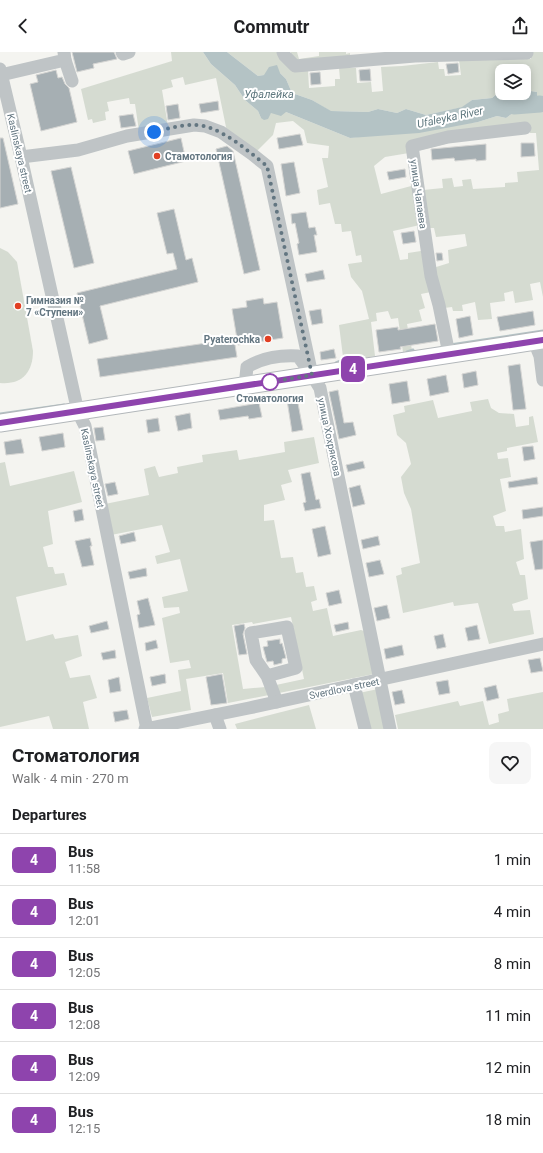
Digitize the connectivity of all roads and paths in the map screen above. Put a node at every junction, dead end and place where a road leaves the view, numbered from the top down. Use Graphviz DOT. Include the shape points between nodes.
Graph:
graph roads {
  1 [pos="122,52"];
  2 [pos="129,52"];
  3 [pos="284,54"];
  4 [pos="527,54"];
  5 [pos="65,56"];
  6 [pos="1,72"];
  7 [pos="72,81"];
  8 [pos="525,128"];
  9 [pos="21,157"];
  10 [pos="538,340"];
  11 [pos="449,354"];
  12 [pos="312,375"];
  13 [pos="543,380"];
  14 [pos="245,386"];
  15 [pos="78,412"];
  16 [pos="0,423"];
  17 [pos="543,644"];
  18 [pos="267,676"];
  19 [pos="380,680"];
  20 [pos="354,685"];
  21 [pos="277,702"];
  22 [pos="215,716"];
  23 [pos="147,729"];
  24 [pos="220,729"];
  25 [pos="365,729"];
  26 [pos="390,729"];
  1 -- 2 [label="street"];
  3 -- 4 [label="street" via="295,66 415,56"];
  5 -- 6 [label="street"];
  5 -- 7 [label="street"];
  6 -- 9 [label="street, Kaslinskaya street"];
  8 -- 11 [label="street, улица Чапаева" via="448,137 412,146 432,276"];
  9 -- 12 [label="street, улица Хохрякова" via="78,150 127,136 194,124 221,132 252,154 267,166"];
  9 -- 15 [label="street, Kaslinskaya street"];
  10 -- 11 [label="main road"];
  10 -- 13 [label="street"];
  11 -- 12 [label="main road"];
  12 -- 14 [label="main road"];
  12 -- 14 [label="street" via="298,356 287,356 257,361 247,367"];
  12 -- 19 [label="street, улица Хохрякова" via="320,388"];
  14 -- 15 [label="main road"];
  15 -- 16 [label="main road"];
  15 -- 23 [label="street, Kaslinskaya street" via="85,426"];
  17 -- 19 [label="street, Sverdlova street"];
  18 -- 21 [label="street"];
  19 -- 20 [label="street, Sverdlova street"];
  19 -- 26 [label="street, улица Хохрякова"];
  20 -- 21 [label="street, Sverdlova street"];
  20 -- 25 [label="street"];
  21 -- 22 [label="street, Sverdlova street"];
  22 -- 23 [label="street, Sverdlova street"];
  22 -- 24 [label="street"];
}
